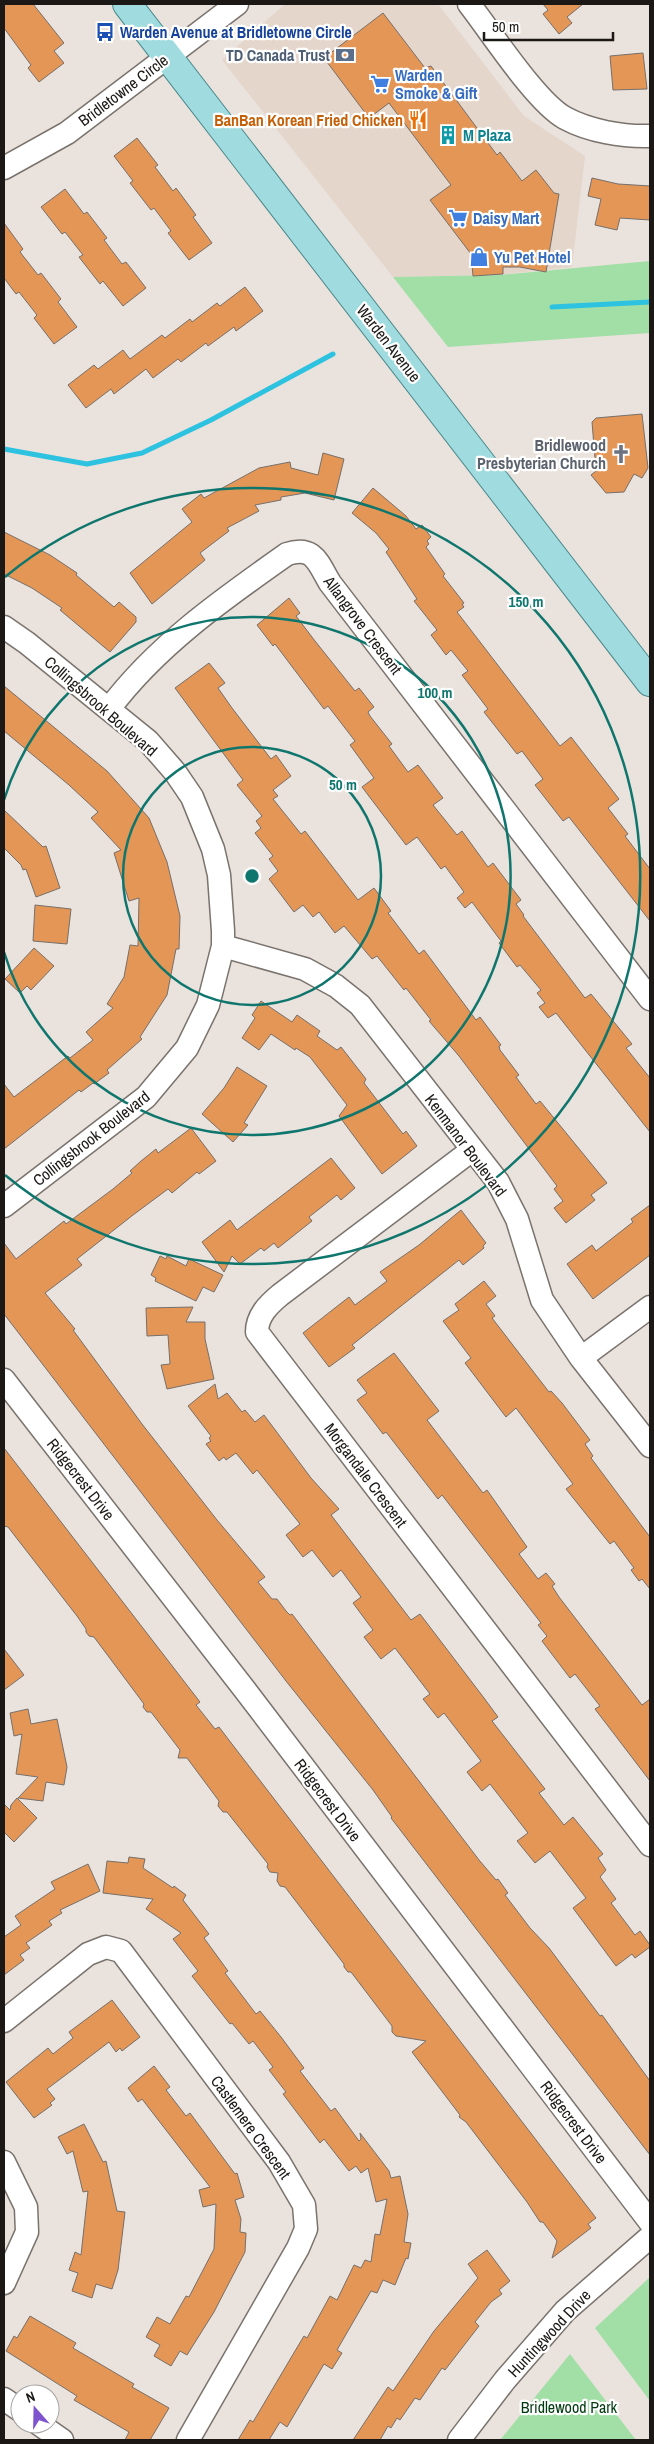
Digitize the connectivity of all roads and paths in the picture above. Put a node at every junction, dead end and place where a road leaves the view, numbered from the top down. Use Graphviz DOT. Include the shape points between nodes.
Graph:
graph roads {
  1 [pos="127,4"];
  2 [pos="237,4"];
  3 [pos="470,4"];
  4 [pos="167,56"];
  5 [pos="650,136"];
  6 [pos="4,168"];
  7 [pos="4,627"];
  8 [pos="650,682"];
  9 [pos="109,709"];
  10 [pos="222,946"];
  11 [pos="650,999"];
  12 [pos="472,1150"];
  13 [pos="4,1206"];
  14 [pos="650,1307"];
  15 [pos="581,1358"];
  16 [pos="4,1380"];
  17 [pos="650,1446"];
  18 [pos="650,1845"];
  19 [pos="4,2021"];
  20 [pos="4,2162"];
  21 [pos="650,2222"];
  22 [pos="650,2237"];
  23 [pos="4,2283"];
  24 [pos="188,2440"];
  25 [pos="459,2440"];
  1 -- 4 [label="main road, Warden Avenue"];
  2 -- 4 [label="street, Bridletowne Circle"];
  3 -- 5 [label="street" via="532,88 565,118 623,136"];
  4 -- 6 [label="street, Bridletowne Circle" via="67,133"];
  4 -- 8 [label="main road, Warden Avenue"];
  7 -- 9 [label="street, Collingsbrook Boulevard"];
  9 -- 10 [label="street, Collingsbrook Boulevard" via="148,741 192,797 203,820 219,875 223,904"];
  9 -- 11 [label="street, Allangrove Crescent" via="143,668 180,634 287,554 299,550 308,552 316,558 330,583"];
  10 -- 12 [label="street, Kenmanor Boulevard" via="306,969 360,1005"];
  10 -- 13 [label="street, Collingsbrook Boulevard" via="208,1005 187,1048 159,1083 102,1132"];
  12 -- 15 [label="street, Kenmanor Boulevard" via="503,1190 523,1238 542,1300"];
  12 -- 18 [label="street, Morgandale Crescent" via="280,1295 262,1314 257,1332"];
  14 -- 15 [label="street"];
  15 -- 17 [label="street, Kenmanor Boulevard"];
  16 -- 21 [label="street, Ridgecrest Drive" via="245,1690"];
  19 -- 24 [label="street, Castlemere Crescent" via="88,1954 106,1947 121,1951 279,2162 304,2205 306,2229 298,2248"];
  20 -- 23 [label="street" via="26,2207 27,2232"];
  22 -- 25 [label="street, Huntingwood Drive" via="565,2311 505,2380"];
}
